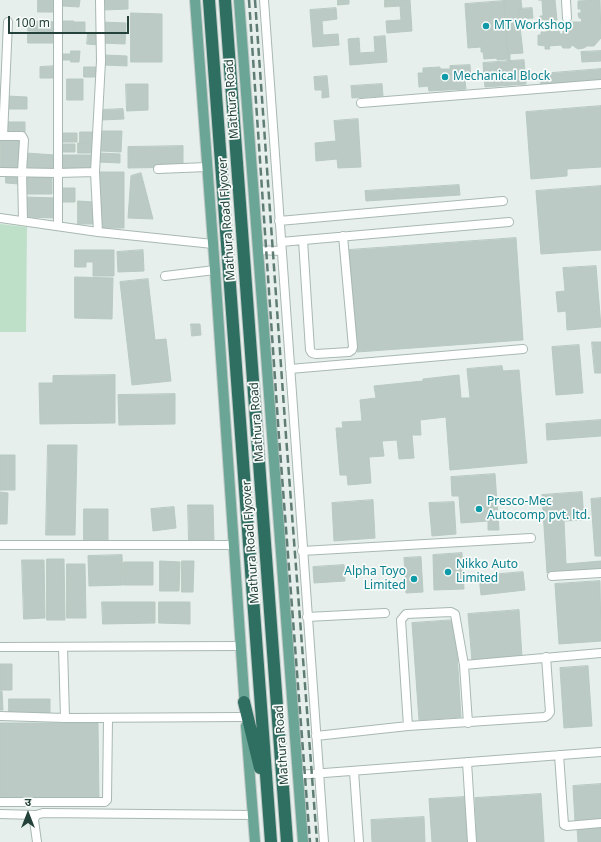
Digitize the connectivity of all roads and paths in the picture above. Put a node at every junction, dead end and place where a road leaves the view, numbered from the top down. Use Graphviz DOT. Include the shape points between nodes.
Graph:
graph roads {
  1 [pos="58,0"];
  2 [pos="100,0"];
  3 [pos="195,0"];
  4 [pos="209,0"];
  5 [pos="225,0"];
  6 [pos="239,0"];
  7 [pos="264,0"];
  8 [pos="566,0"];
  9 [pos="567,18"];
  10 [pos="8,22"];
  11 [pos="601,84"];
  12 [pos="361,103"];
  13 [pos="2,136"];
  14 [pos="207,167"];
  15 [pos="158,169"];
  16 [pos="0,172"];
  17 [pos="22,172"];
  18 [pos="95,172"];
  19 [pos="58,173"];
  20 [pos="503,201"];
  21 [pos="0,218"];
  22 [pos="23,221"];
  23 [pos="279,221"];
  24 [pos="509,222"];
  25 [pos="58,225"];
  26 [pos="98,232"];
  27 [pos="343,236"];
  28 [pos="303,240"];
  29 [pos="281,242"];
  30 [pos="213,244"];
  31 [pos="258,250"];
  32 [pos="281,251"];
  33 [pos="215,270"];
  34 [pos="165,276"];
  35 [pos="523,349"];
  36 [pos="290,369"];
  37 [pos="531,538"];
  38 [pos="0,545"];
  39 [pos="234,545"];
  40 [pos="302,551"];
  41 [pos="601,572"];
  42 [pos="552,576"];
  43 [pos="385,613"];
  44 [pos="307,617"];
  45 [pos="241,646"];
  46 [pos="0,647"];
  47 [pos="63,647"];
  48 [pos="601,653"];
  49 [pos="546,657"];
  50 [pos="464,665"];
  51 [pos="244,702"];
  52 [pos="0,716"];
  53 [pos="245,717"];
  54 [pos="65,718"];
  55 [pos="108,718"];
  56 [pos="468,723"];
  57 [pos="408,726"];
  58 [pos="316,736"];
  59 [pos="601,752"];
  60 [pos="559,755"];
  61 [pos="467,762"];
  62 [pos="354,771"];
  63 [pos="319,774"];
  64 [pos="298,775"];
  65 [pos="267,792"];
  66 [pos="0,802"];
  67 [pos="0,814"];
  68 [pos="36,815"];
  69 [pos="253,816"];
  70 [pos="601,823"];
  71 [pos="37,842"];
  72 [pos="255,842"];
  73 [pos="271,842"];
  74 [pos="287,842"];
  75 [pos="303,842"];
  76 [pos="324,842"];
  77 [pos="359,842"];
  78 [pos="472,842"];
  1 -- 19 [label="street"];
  2 -- 18 [label="street" via="101,61"];
  3 -- 14 [label="main road"];
  4 -- 65 [label="highway, Mathura Road Flyover"];
  5 -- 74 [label="highway, Mathura Road Flyover"];
  6 -- 31 [label="main road, Mathura Road"];
  7 -- 23 [label="street"];
  8 -- 9 [label="street"];
  10 -- 13 [label="street"];
  11 -- 12 [label="street"];
  13 -- 17 [label="street" via="22,136"];
  14 -- 15 [label="street"];
  14 -- 30 [label="main road"];
  16 -- 17 [label="street"];
  17 -- 19 [label="street"];
  17 -- 22 [label="street"];
  18 -- 19 [label="street"];
  18 -- 26 [label="street"];
  19 -- 25 [label="street"];
  20 -- 23 [label="street"];
  21 -- 22 [label="street"];
  22 -- 25 [label="street"];
  23 -- 29 [label="street"];
  24 -- 27 [label="street"];
  25 -- 26 [label="street"];
  26 -- 30 [label="street"];
  27 -- 28 [label="street"];
  27 -- 28 [label="street" via="353,347 349,352 316,354 310,350"];
  28 -- 29 [label="street"];
  29 -- 32 [label="street"];
  30 -- 33 [label="main road"];
  31 -- 32 [label="street"];
  31 -- 64 [label="main road, Mathura Road"];
  32 -- 36 [label="street"];
  33 -- 34 [label="street"];
  33 -- 39 [label="main road"];
  35 -- 36 [label="street"];
  36 -- 40 [label="street"];
  37 -- 40 [label="street"];
  38 -- 39 [label="street"];
  39 -- 45 [label="main road"];
  40 -- 44 [label="street"];
  41 -- 42 [label="street"];
  43 -- 44 [label="street"];
  44 -- 58 [label="street"];
  45 -- 47 [label="street"];
  45 -- 51 [label="main road"];
  46 -- 47 [label="street"];
  47 -- 54 [label="street"];
  48 -- 49 [label="street"];
  49 -- 50 [label="street"];
  49 -- 56 [label="street" via="550,712 548,715"];
  50 -- 56 [label="street"];
  50 -- 57 [label="street" via="455,614 406,614 403,617 401,620"];
  51 -- 53 [label="main road"];
  51 -- 65 [label="highway"];
  52 -- 54 [label="street"];
  53 -- 55 [label="street"];
  53 -- 69 [label="main road"];
  54 -- 55 [label="street"];
  55 -- 66 [label="street" via="105,802"];
  56 -- 57 [label="street"];
  57 -- 58 [label="street"];
  58 -- 63 [label="street"];
  59 -- 60 [label="street"];
  60 -- 61 [label="street"];
  60 -- 70 [label="street" via="564,825"];
  61 -- 62 [label="street"];
  61 -- 78 [label="street"];
  62 -- 63 [label="street"];
  62 -- 77 [label="street"];
  63 -- 64 [label="street"];
  63 -- 76 [label="street"];
  64 -- 75 [label="main road, Mathura Road"];
  65 -- 73 [label="highway, Mathura Road"];
  67 -- 68 [label="street"];
  68 -- 69 [label="street" via="49,813"];
  68 -- 71 [label="street" via="34,820"];
  69 -- 72 [label="main road"];
}
